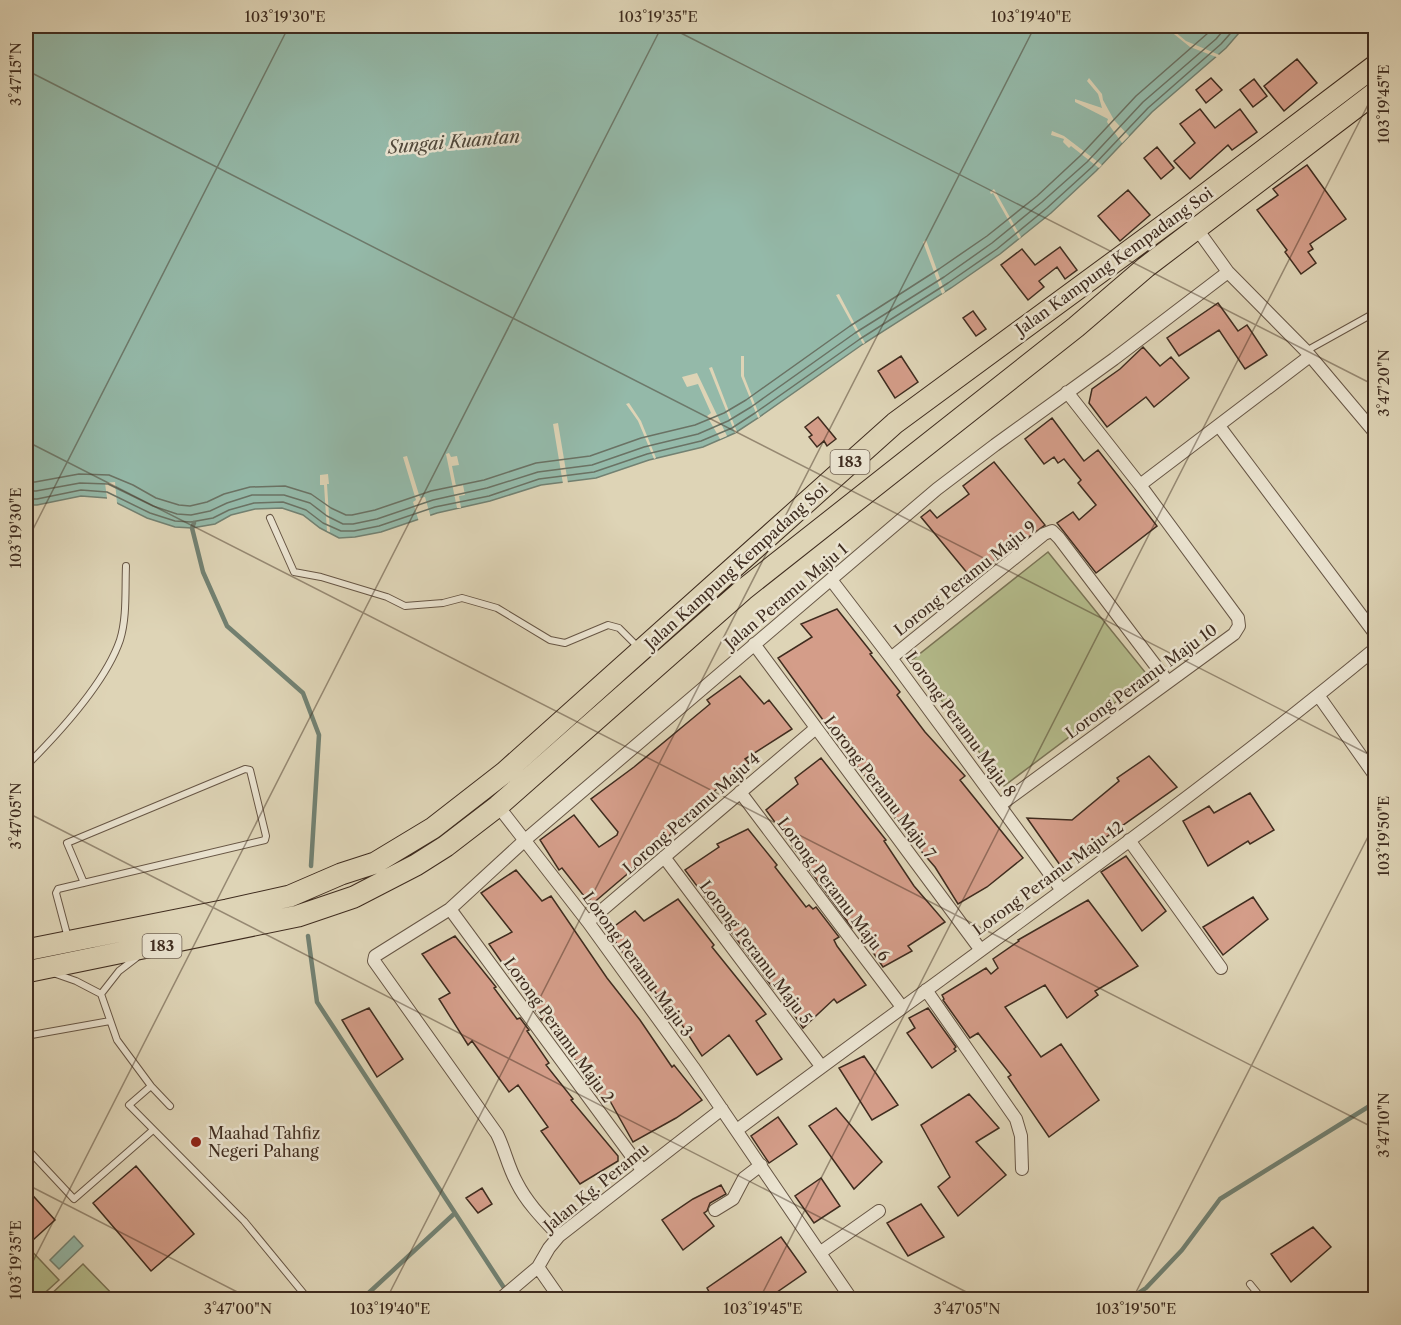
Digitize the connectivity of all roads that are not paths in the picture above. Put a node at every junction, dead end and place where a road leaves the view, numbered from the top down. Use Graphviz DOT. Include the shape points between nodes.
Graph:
graph roads {
  1 [pos="1376,65"];
  2 [pos="1376,92"];
  3 [pos="1197,229"];
  4 [pos="1228,272"];
  5 [pos="1376,312"];
  6 [pos="1308,354"];
  7 [pos="1067,392"];
  8 [pos="895,423"];
  9 [pos="1219,426"];
  10 [pos="1376,434"];
  11 [pos="916,454"];
  12 [pos="1140,485"];
  13 [pos="270,518"];
  14 [pos="126,566"];
  15 [pos="832,580"];
  16 [pos="1376,635"];
  17 [pos="754,644"];
  18 [pos="1376,648"];
  19 [pos="643,651"];
  20 [pos="891,658"];
  21 [pos="1168,682"];
  22 [pos="1318,695"];
  23 [pos="816,728"];
  24 [pos="26,766"];
  25 [pos="1376,777"];
  26 [pos="740,792"];
  27 [pos="498,806"];
  28 [pos="1000,806"];
  29 [pos="525,840"];
  30 [pos="1129,840"];
  31 [pos="664,857"];
  32 [pos="84,883"];
  33 [pos="1061,889"];
  34 [pos="450,909"];
  35 [pos="588,922"];
  36 [pos="69,942"];
  37 [pos="146,949"];
  38 [pos="980,949"];
  39 [pos="26,950"];
  40 [pos="1221,968"];
  41 [pos="26,973"];
  42 [pos="926,990"];
  43 [pos="101,994"];
  44 [pos="902,1007"];
  45 [pos="110,1021"];
  46 [pos="26,1036"];
  47 [pos="822,1066"];
  48 [pos="151,1086"];
  49 [pos="170,1106"];
  50 [pos="722,1108"];
  51 [pos="153,1130"];
  52 [pos="736,1130"];
  53 [pos="26,1155"];
  54 [pos="761,1165"];
  55 [pos="1022,1169"];
  56 [pos="642,1170"];
  57 [pos="715,1210"];
  58 [pos="879,1211"];
  59 [pos="559,1236"];
  60 [pos="821,1252"];
  61 [pos="538,1267"];
  62 [pos="1250,1284"];
  63 [pos="309,1299"];
  64 [pos="499,1299"];
  65 [pos="561,1299"];
  66 [pos="852,1299"];
  67 [pos="1263,1299"];
  1 -- 8 [label="highway, Jalan Kampung Kempadang Soi / 183"];
  2 -- 3 [label="highway, Jalan Kampung Kempadang Soi / 183"];
  3 -- 4 [label="street"];
  3 -- 11 [label="highway, Jalan Kampung Kempadang Soi / 183"];
  4 -- 6 [label="street"];
  4 -- 7 [label="street, Jalan Peramu Maju 1"];
  5 -- 6 [label="lane"];
  6 -- 9 [label="street"];
  6 -- 10 [label="street"];
  7 -- 12 [label="street, Lorong Peramu Maju 10"];
  7 -- 15 [label="street, Jalan Peramu Maju 1" via="937,489"];
  8 -- 11 [label="highway" via="882,446 883,456 894,459"];
  8 -- 19 [label="highway, Jalan Kampung Kempadang Soi / 183"];
  9 -- 12 [label="street"];
  9 -- 16 [label="street"];
  11 -- 27 [label="highway, Jalan Kampung Kempadang Soi / 183" via="742,590"];
  12 -- 21 [label="street, Lorong Peramu Maju 10" via="1238,618 1234,634"];
  13 -- 19 [label="lane" via="294,572 387,597 405,606 462,598 497,608 550,640 565,642 614,626"];
  14 -- 24 [label="lane" via="124,618 120,639 108,664 90,692"];
  15 -- 17 [label="street, Jalan Peramu Maju 1"];
  15 -- 20 [label="street, Lorong Peramu Maju 8"];
  17 -- 23 [label="street, Lorong Peramu Maju 7"];
  17 -- 29 [label="street, Jalan Peramu Maju 1"];
  18 -- 22 [label="street, Lorong Peramu Maju 12"];
  19 -- 36 [label="highway, Jalan Kampung Kempadang Soi / 183" via="455,812 375,863 290,896"];
  20 -- 21 [label="street, Lorong Peramu Maju 9" via="1052,531"];
  20 -- 28 [label="street, Lorong Peramu Maju 8"];
  21 -- 28 [label="street, Lorong Peramu Maju 10"];
  22 -- 25 [label="street"];
  22 -- 30 [label="street, Lorong Peramu Maju 12"];
  23 -- 26 [label="street, Lorong Peramu Maju 4"];
  23 -- 38 [label="street, Lorong Peramu Maju 7"];
  26 -- 31 [label="street, Lorong Peramu Maju 4"];
  26 -- 44 [label="street, Lorong Peramu Maju 6"];
  27 -- 29 [label="street, Lorong Peramu Maju 3"];
  27 -- 37 [label="highway, Jalan Kampung Kempadang Soi / 183" via="416,866 354,897 298,916"];
  28 -- 33 [label="street, Lorong Peramu Maju 8"];
  29 -- 34 [label="street, Jalan Peramu Maju 1"];
  29 -- 35 [label="street, Lorong Peramu Maju 3"];
  30 -- 33 [label="street, Lorong Peramu Maju 12"];
  30 -- 40 [label="street"];
  31 -- 35 [label="street, Lorong Peramu Maju 4"];
  31 -- 47 [label="street, Lorong Peramu Maju 5"];
  32 -- 32 [label="lane" via="265,840 250,770 67,843"];
  32 -- 36 [label="lane" via="57,889"];
  33 -- 38 [label="street, Lorong Peramu Maju 12"];
  34 -- 56 [label="street, Lorong Peramu Maju 2"];
  34 -- 59 [label="street, Jalan Peramu Maju 1" via="379,951 374,962 496,1134 527,1200"];
  35 -- 50 [label="street, Lorong Peramu Maju 3"];
  36 -- 39 [label="highway, 183"];
  37 -- 41 [label="highway, 183"];
  37 -- 43 [label="lane" via="119,971"];
  38 -- 42 [label="street, Lorong Peramu Maju 12"];
  41 -- 43 [label="lane" via="61,975"];
  42 -- 44 [label="street, Lorong Peramu Maju 12"];
  42 -- 55 [label="street" via="1016,1119"];
  43 -- 45 [label="lane"];
  44 -- 47 [label="street, Lorong Peramu Maju 12"];
  45 -- 46 [label="lane"];
  45 -- 48 [label="lane" via="117,1040"];
  47 -- 52 [label="street, Lorong Peramu Maju 12"];
  48 -- 49 [label="lane"];
  48 -- 51 [label="lane" via="129,1105"];
  50 -- 52 [label="street, Lorong Peramu Maju 3"];
  50 -- 56 [label="street, Jalan Kg. Peramu"];
  51 -- 53 [label="lane" via="74,1199 31,1154"];
  51 -- 63 [label="lane" via="244,1221"];
  52 -- 54 [label="street, Lorong Peramu Maju 3"];
  54 -- 57 [label="street" via="744,1178 734,1199"];
  54 -- 60 [label="street, Lorong Peramu Maju 3"];
  56 -- 59 [label="street, Jalan Kg. Peramu"];
  58 -- 60 [label="street"];
  59 -- 61 [label="street, Jalan Kg. Peramu"];
  60 -- 66 [label="street, Lorong Peramu Maju 3"];
  61 -- 64 [label="street, Jalan Kg. Peramu"];
  61 -- 65 [label="street"];
  62 -- 67 [label="lane"];
}
